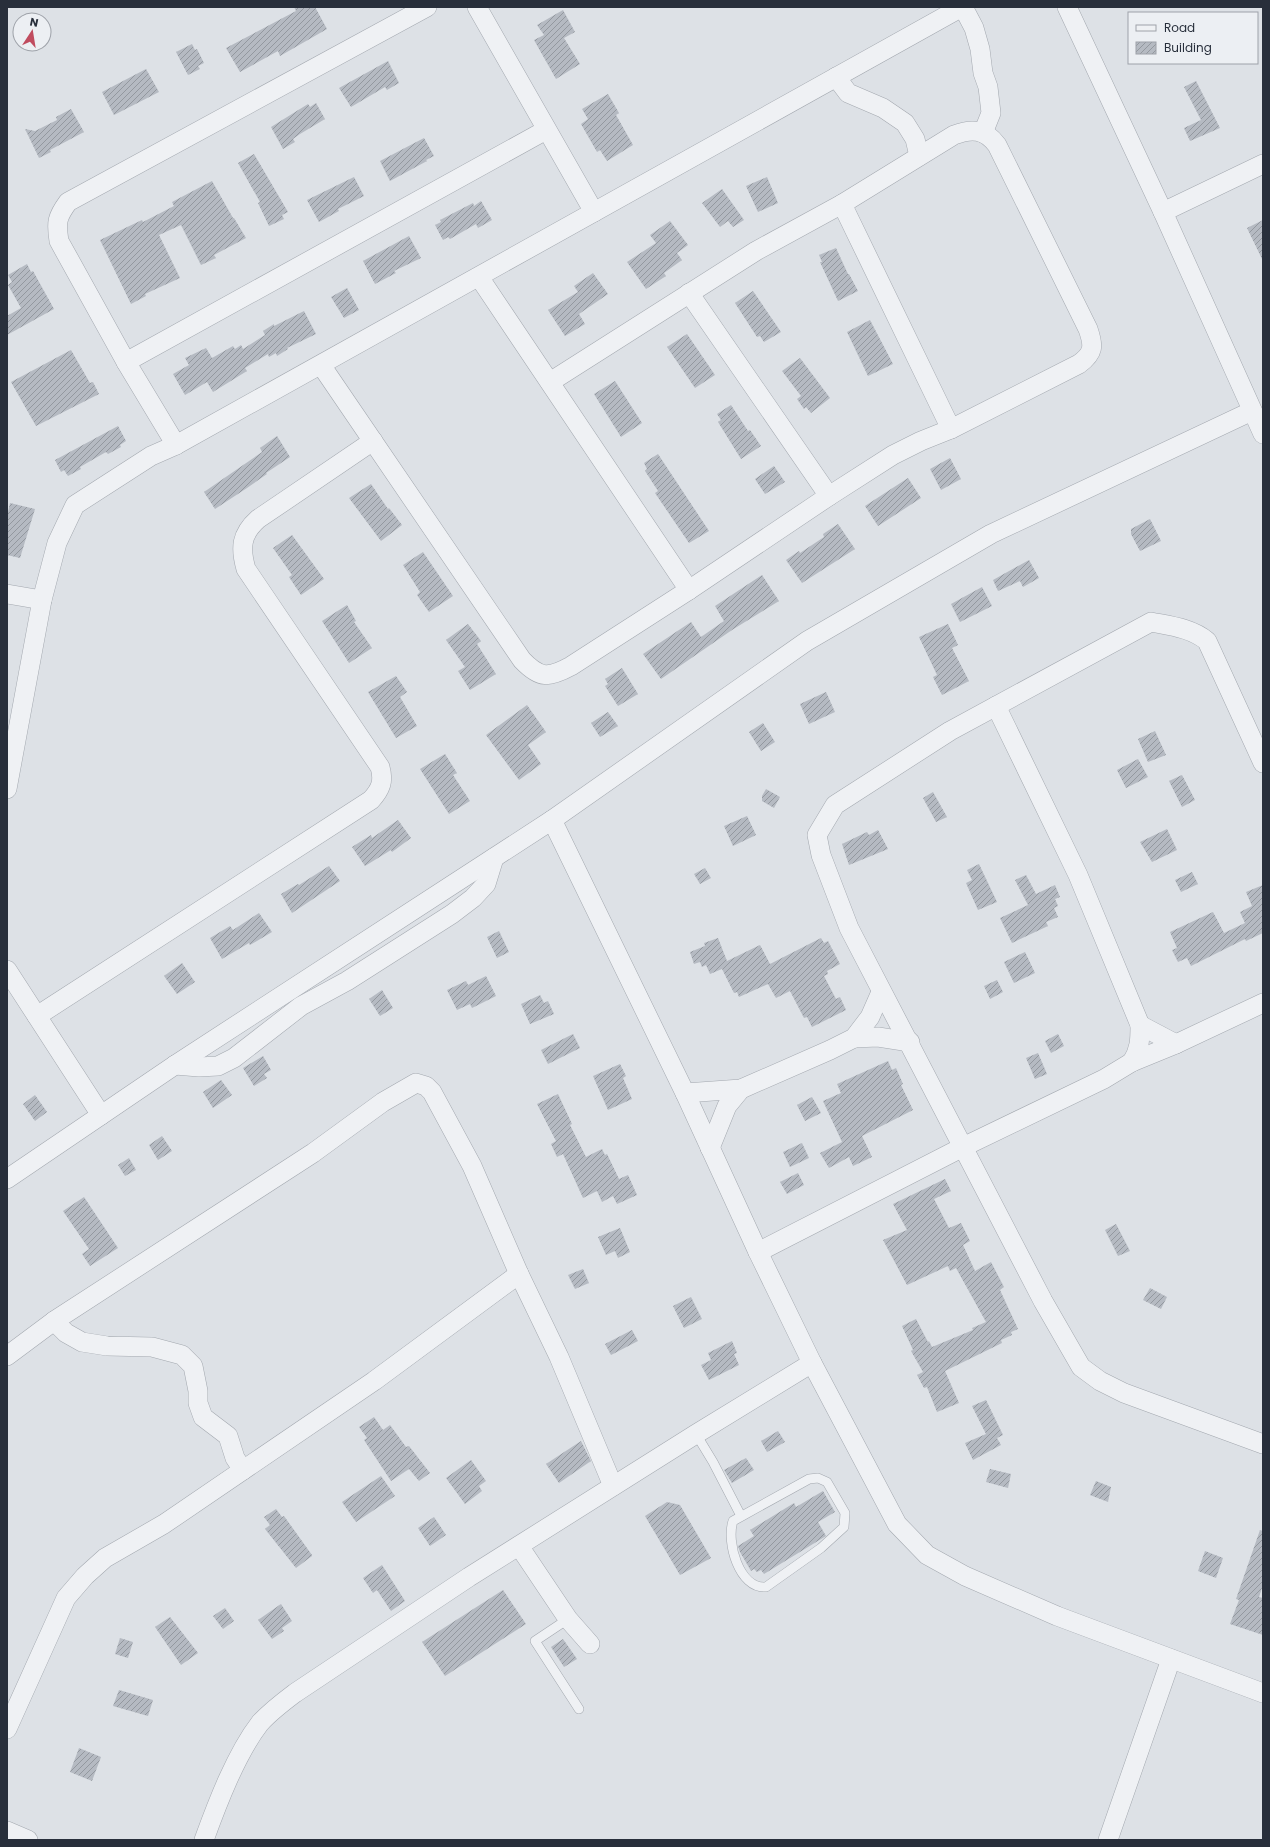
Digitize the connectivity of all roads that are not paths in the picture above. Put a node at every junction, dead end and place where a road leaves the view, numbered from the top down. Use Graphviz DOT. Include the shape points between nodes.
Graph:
graph roads {
  1 [pos="426,7"];
  2 [pos="477,7"];
  3 [pos="963,7"];
  4 [pos="1067,7"];
  5 [pos="836,77"];
  6 [pos="546,130"];
  7 [pos="983,133"];
  8 [pos="920,156"];
  9 [pos="1263,164"];
  10 [pos="842,204"];
  11 [pos="594,212"];
  12 [pos="1164,212"];
  13 [pos="479,277"];
  14 [pos="690,293"];
  15 [pos="126,362"];
  16 [pos="321,365"];
  17 [pos="550,382"];
  18 [pos="1252,410"];
  19 [pos="951,429"];
  20 [pos="1263,434"];
  21 [pos="373,442"];
  22 [pos="176,445"];
  23 [pos="828,496"];
  24 [pos="689,590"];
  25 [pos="7,594"];
  26 [pos="42,600"];
  27 [pos="996,706"];
  28 [pos="11,750"];
  29 [pos="1263,763"];
  30 [pos="7,789"];
  31 [pos="552,820"];
  32 [pos="494,858"];
  33 [pos="382,930"];
  34 [pos="393,951"];
  35 [pos="7,970"];
  36 [pos="881,992"];
  37 [pos="1263,1003"];
  38 [pos="37,1016"];
  39 [pos="1140,1025"];
  40 [pos="854,1038"];
  41 [pos="910,1042"];
  42 [pos="1176,1044"];
  43 [pos="1132,1062"];
  44 [pos="175,1065"];
  45 [pos="741,1089"];
  46 [pos="685,1093"];
  47 [pos="101,1115"];
  48 [pos="963,1147"];
  49 [pos="710,1148"];
  50 [pos="7,1179"];
  51 [pos="758,1252"];
  52 [pos="519,1274"];
  53 [pos="54,1320"];
  54 [pos="8,1354"];
  55 [pos="812,1363"];
  56 [pos="696,1434"];
  57 [pos="1263,1444"];
  58 [pos="243,1470"];
  59 [pos="613,1486"];
  60 [pos="741,1516"];
  61 [pos="519,1546"];
  62 [pos="568,1619"];
  63 [pos="590,1644"];
  64 [pos="1171,1659"];
  65 [pos="1263,1694"];
  66 [pos="579,1709"];
  67 [pos="7,1729"];
  68 [pos="7,1831"];
  69 [pos="28,1840"];
  70 [pos="204,1840"];
  71 [pos="1108,1840"];
  1 -- 15 [label="street" via="68,202 56,222 58,241"];
  2 -- 6 [label="street"];
  3 -- 5 [label="street"];
  3 -- 7 [label="street" via="974,28 988,87 991,113"];
  4 -- 12 [label="street"];
  5 -- 8 [label="street" via="848,93 883,108 905,123 915,139"];
  5 -- 11 [label="street"];
  6 -- 11 [label="street"];
  6 -- 15 [label="street"];
  7 -- 8 [label="street" via="966,130"];
  7 -- 19 [label="street" via="991,137 997,145 1088,329 1092,351 1079,364"];
  8 -- 10 [label="street"];
  9 -- 12 [label="street"];
  10 -- 14 [label="street" via="756,252"];
  10 -- 19 [label="street"];
  11 -- 13 [label="street"];
  12 -- 18 [label="street"];
  13 -- 16 [label="street"];
  13 -- 17 [label="street"];
  14 -- 17 [label="street"];
  14 -- 23 [label="street"];
  15 -- 22 [label="street"];
  16 -- 21 [label="street"];
  16 -- 22 [label="street"];
  17 -- 24 [label="street"];
  18 -- 20 [label="street"];
  18 -- 31 [label="street" via="990,534 807,641"];
  19 -- 23 [label="street" via="921,440"];
  21 -- 24 [label="street" via="522,660 530,670 540,675 550,676 559,672"];
  21 -- 38 [label="street" via="248,527 242,556 246,569 376,760 382,776 382,785 371,800"];
  22 -- 26 [label="street" via="152,456 74,505 57,543"];
  23 -- 24 [label="street"];
  25 -- 26 [label="street"];
  26 -- 28 [label="street"];
  27 -- 29 [label="street" via="1151,622 1186,629 1207,642"];
  27 -- 36 [label="street" via="950,731 835,805 818,835 821,855 849,928"];
  27 -- 39 [label="street" via="1078,875"];
  28 -- 30 [label="street"];
  31 -- 32 [label="street"];
  31 -- 46 [label="street"];
  32 -- 33 [label="street"];
  32 -- 34 [label="street" via="486,884 473,898"];
  33 -- 34 [label="street"];
  33 -- 44 [label="street"];
  34 -- 44 [label="street" via="347,981 301,1006 234,1058 218,1066"];
  35 -- 38 [label="street"];
  36 -- 40 [label="street" via="870,1017"];
  36 -- 41 [label="street"];
  37 -- 42 [label="street"];
  38 -- 47 [label="street"];
  39 -- 42 [label="street"];
  39 -- 43 [label="street" via="1138,1053"];
  40 -- 41 [label="street" via="878,1037"];
  40 -- 45 [label="street"];
  41 -- 48 [label="street"];
  42 -- 43 [label="street"];
  43 -- 48 [label="street" via="1104,1079"];
  44 -- 47 [label="street"];
  45 -- 46 [label="street"];
  45 -- 49 [label="street" via="727,1106"];
  46 -- 49 [label="street"];
  47 -- 50 [label="street"];
  48 -- 51 [label="street"];
  48 -- 57 [label="street" via="1043,1301 1081,1367 1100,1381 1124,1393"];
  49 -- 51 [label="street"];
  51 -- 55 [label="street"];
  52 -- 53 [label="street" via="472,1166 432,1092 426,1086 416,1083 383,1102 313,1153"];
  52 -- 58 [label="street" via="374,1381"];
  52 -- 59 [label="street" via="560,1357"];
  53 -- 54 [label="street"];
  53 -- 58 [label="street" via="66,1333 82,1342 107,1346 152,1347 182,1355 193,1366 198,1403 203,1418 228,1436 235,1458"];
  55 -- 56 [label="street"];
  55 -- 64 [label="street" via="897,1524 927,1555 965,1576 1056,1616"];
  56 -- 59 [label="street"];
  56 -- 60 [label="lane"];
  58 -- 67 [label="street" via="164,1524 105,1558 85,1576 66,1598"];
  59 -- 61 [label="street"];
  60 -- 60 [label="lane" via="809,1479 818,1478 827,1482 845,1513 844,1527 821,1548 766,1587 752,1584 735,1559 730,1531 733,1521"];
  61 -- 62 [label="street"];
  61 -- 70 [label="street" via="278,1706 261,1723 238,1760"];
  62 -- 63 [label="street"];
  62 -- 66 [label="lane" via="535,1641"];
  64 -- 65 [label="street"];
  64 -- 71 [label="street"];
  68 -- 69 [label="street"];
}
